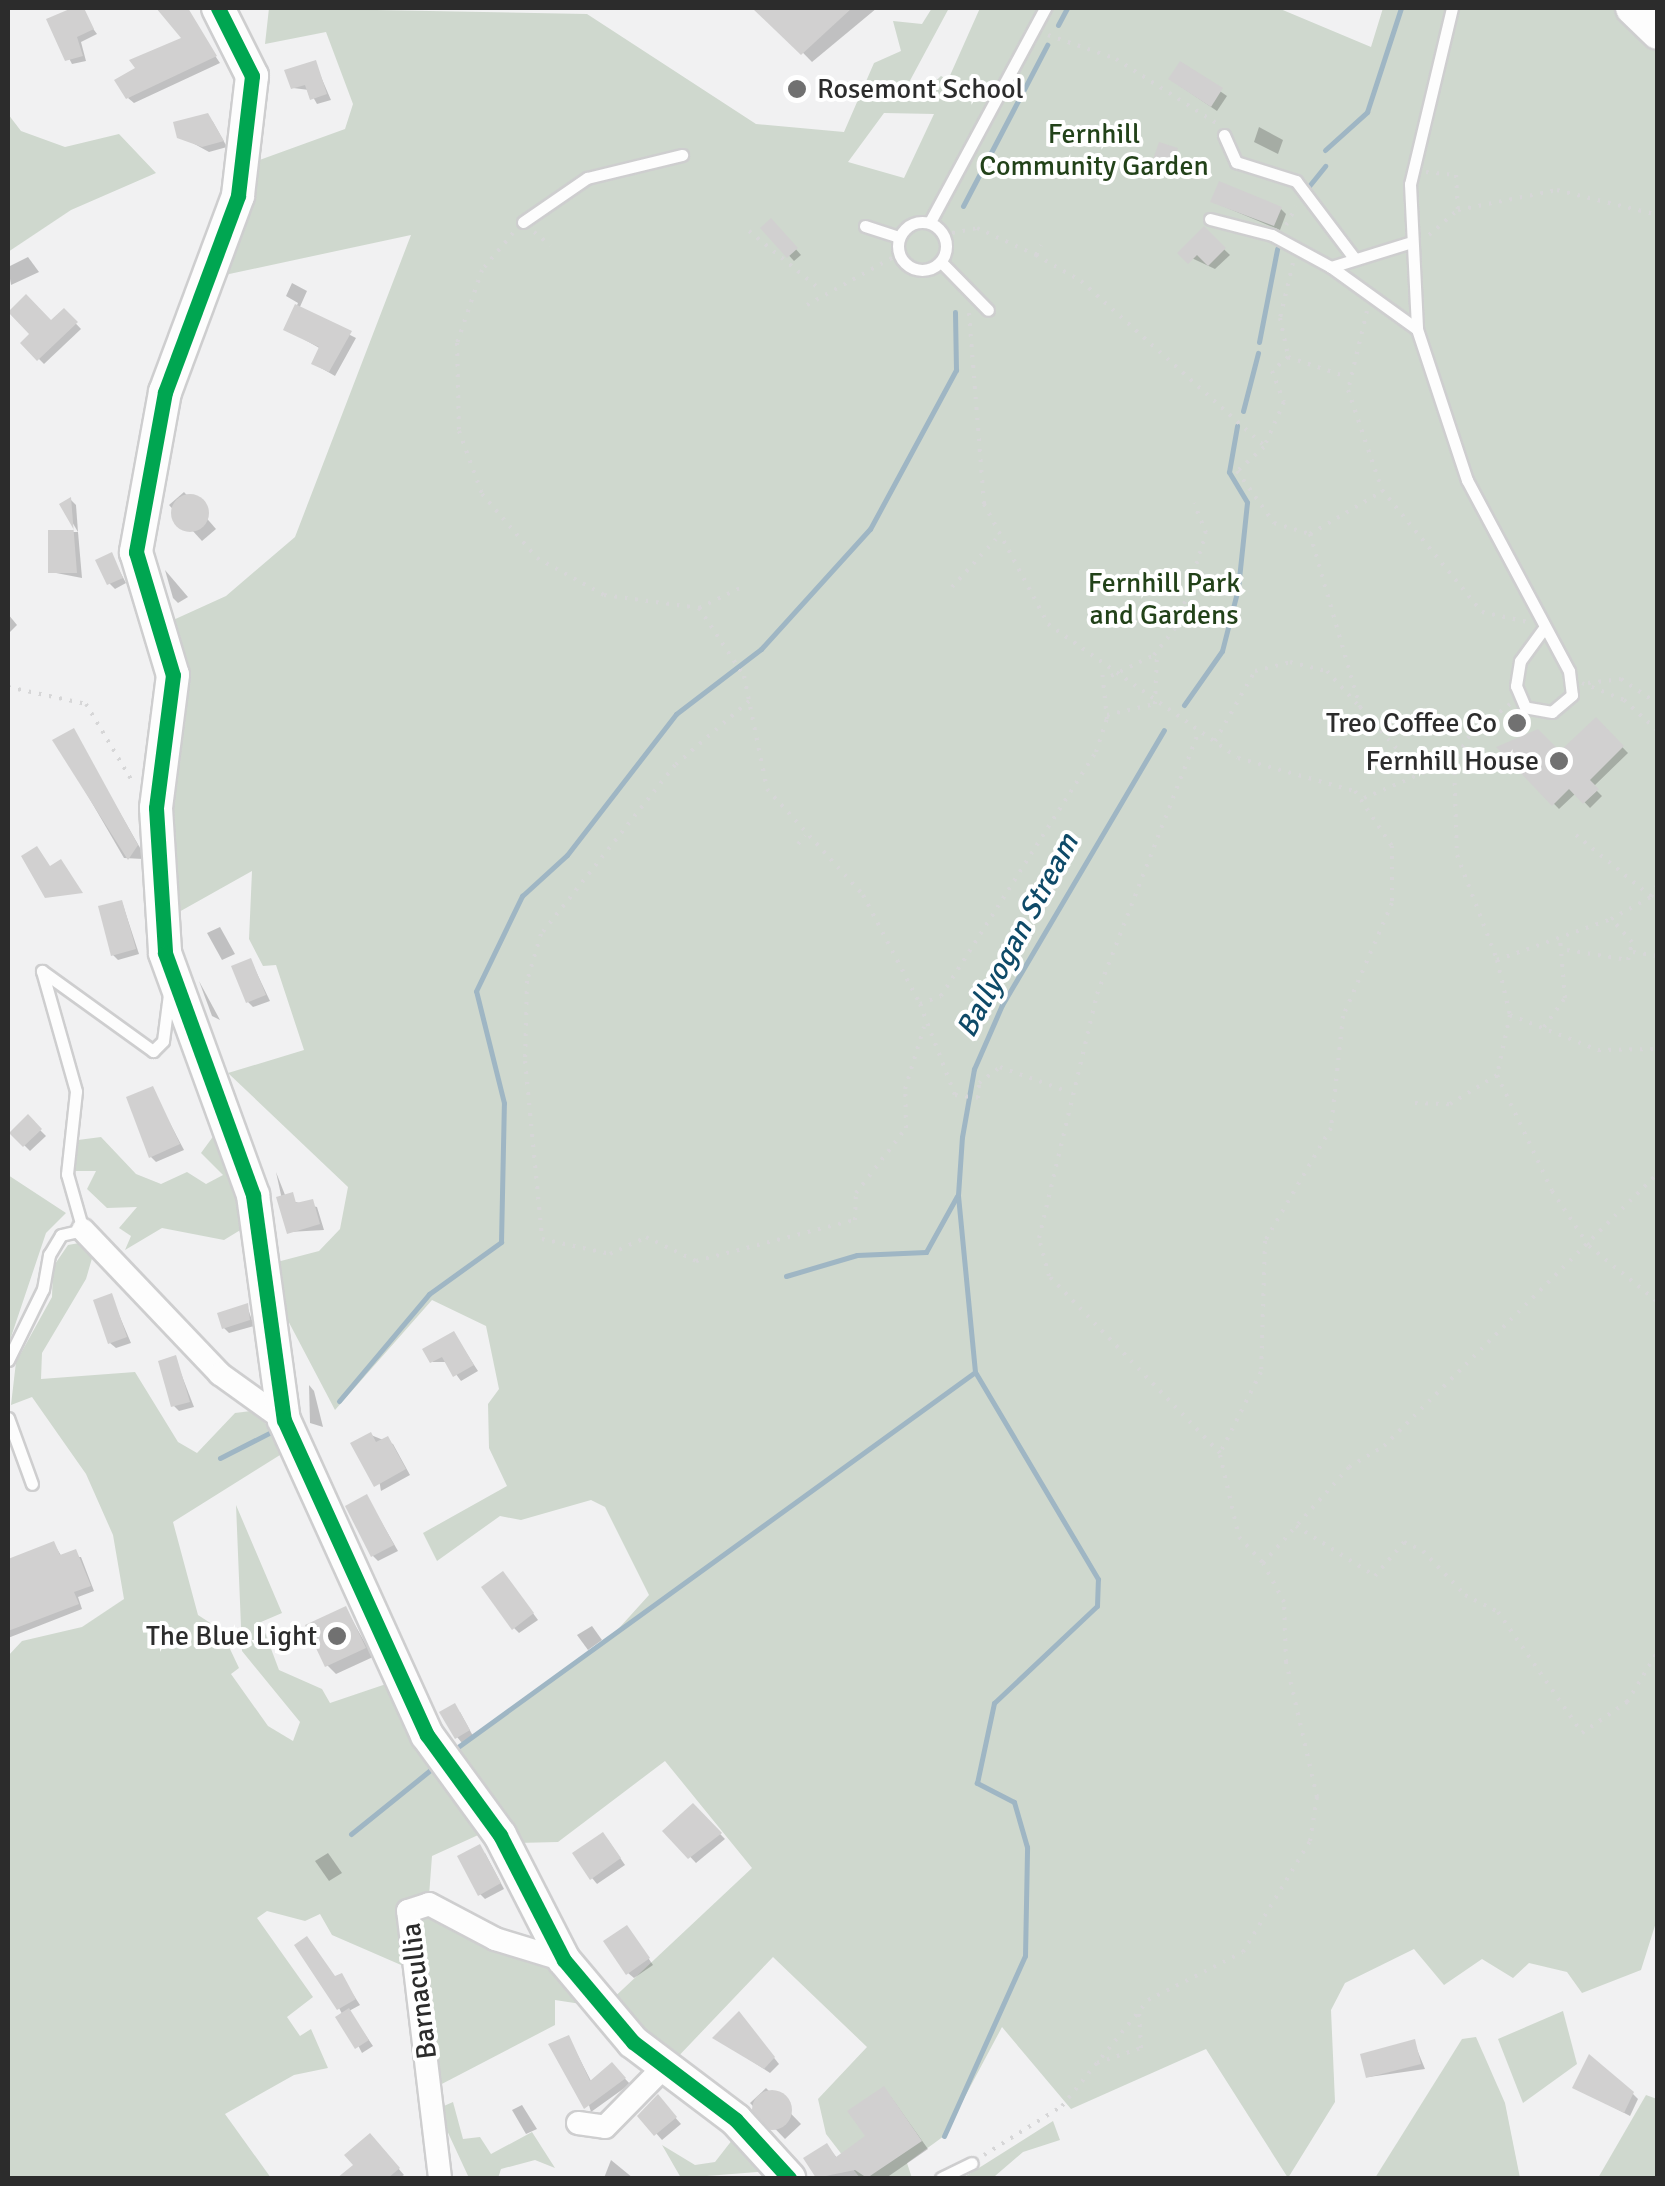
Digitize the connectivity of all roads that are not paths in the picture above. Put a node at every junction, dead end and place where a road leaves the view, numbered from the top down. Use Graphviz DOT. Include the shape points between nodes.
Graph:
graph roads {
  1 [pos="218,8"];
  2 [pos="1045,8"];
  3 [pos="1452,8"];
  4 [pos="1632,8"];
  5 [pos="1658,32"];
  6 [pos="1224,135"];
  7 [pos="682,155"];
  8 [pos="1210,219"];
  9 [pos="932,220"];
  10 [pos="524,222"];
  11 [pos="865,226"];
  12 [pos="900,237"];
  13 [pos="1408,243"];
  14 [pos="1354,258"];
  15 [pos="941,262"];
  16 [pos="1332,267"];
  17 [pos="988,310"];
  18 [pos="1417,329"];
  19 [pos="1541,624"];
  20 [pos="174,982"];
  21 [pos="83,1230"];
  22 [pos="8,1360"];
  23 [pos="281,1408"];
  24 [pos="8,1418"];
  25 [pos="32,1484"];
  26 [pos="564,1960"];
  27 [pos="663,2068"];
  28 [pos="578,2123"];
  29 [pos="972,2163"];
  30 [pos="440,2178"];
  31 [pos="789,2178"];
  32 [pos="942,2178"];
  1 -- 20 [label="street" via="252,76 240,180 212,284 165,392 136,552 174,675 156,808"];
  2 -- 9 [label="lane"];
  3 -- 13 [label="lane" via="1412,167"];
  4 -- 5 [label="street"];
  6 -- 14 [label="lane" via="1236,162 1305,190"];
  7 -- 10 [label="lane" via="588,178"];
  8 -- 16 [label="lane" via="1279,239"];
  9 -- 12 [label="lane"];
  9 -- 15 [label="lane" via="942,235"];
  11 -- 12 [label="lane"];
  12 -- 15 [label="lane" via="899,254 917,270"];
  13 -- 14 [label="lane"];
  13 -- 18 [label="lane"];
  14 -- 16 [label="lane"];
  15 -- 17 [label="lane"];
  16 -- 18 [label="lane"];
  18 -- 19 [label="lane" via="1454,450"];
  19 -- 19 [label="lane" via="1520,661 1518,698 1552,712 1573,684"];
  20 -- 21 [label="lane" via="161,1049 153,1051 42,971 76,1092 67,1174"];
  20 -- 23 [label="street" via="253,1195"];
  21 -- 22 [label="lane" via="61,1235 49,1255 43,1289"];
  21 -- 23 [label="street" via="220,1374"];
  23 -- 26 [label="street" via="428,1735 500,1835"];
  24 -- 25 [label="lane"];
  26 -- 27 [label="street"];
  26 -- 30 [label="street, Barnacullia" via="494,1939 429,1904 408,1911"];
  27 -- 28 [label="street" via="605,2126"];
  27 -- 31 [label="street" via="736,2120"];
  29 -- 32 [label="lane"];
}
